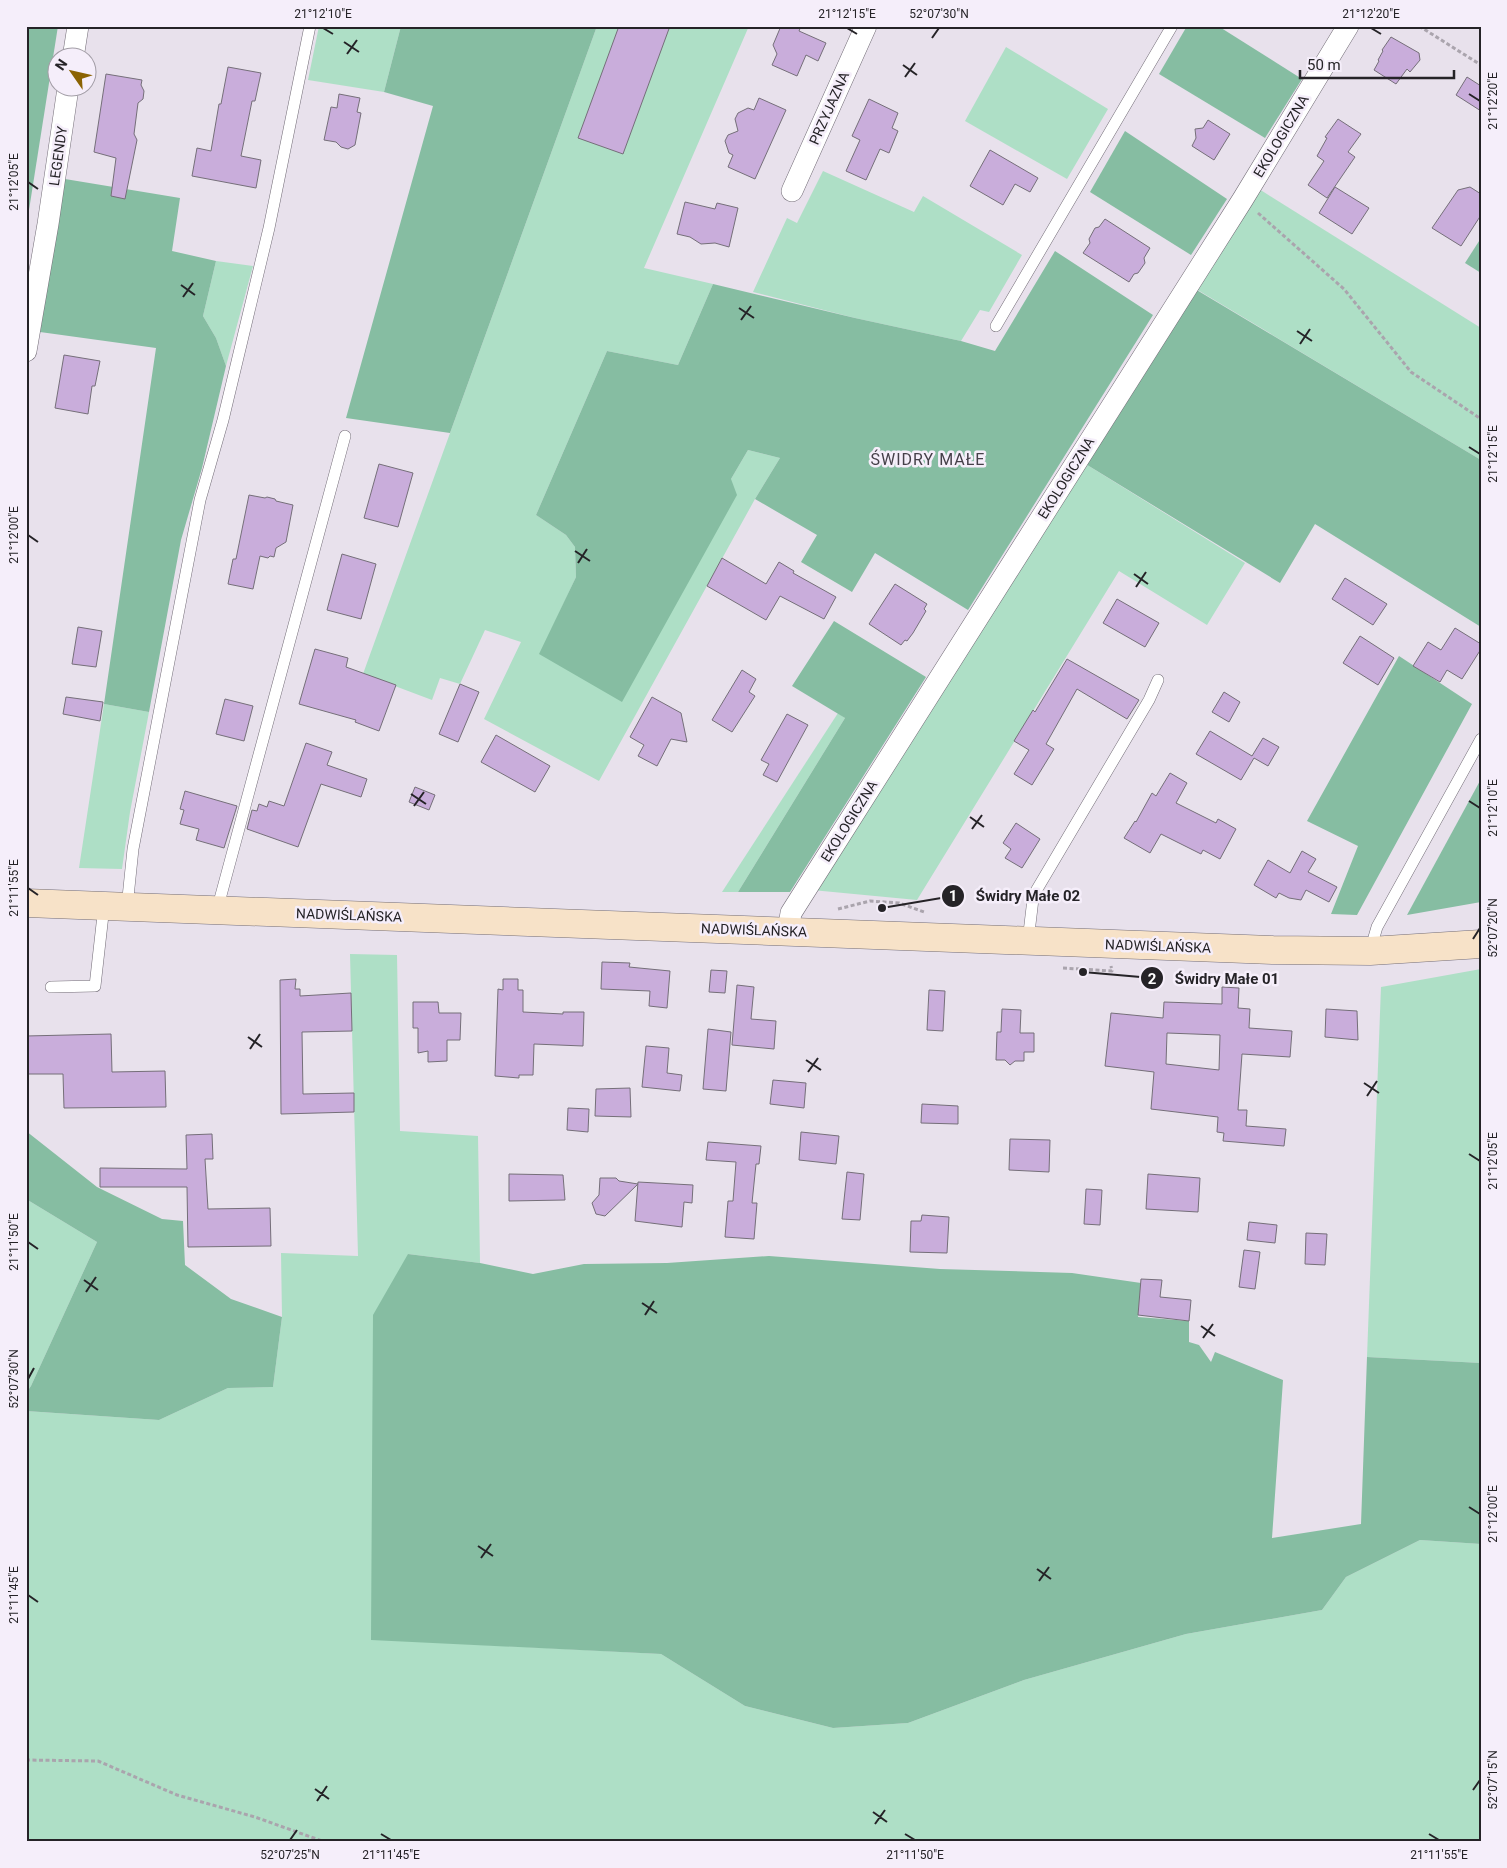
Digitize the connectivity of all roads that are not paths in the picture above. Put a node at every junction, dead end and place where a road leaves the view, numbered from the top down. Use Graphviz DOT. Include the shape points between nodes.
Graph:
graph roads {
  1 [pos="78,26"];
  2 [pos="310,26"];
  3 [pos="866,26"];
  4 [pos="1172,26"];
  5 [pos="1348,26"];
  6 [pos="75,48"];
  7 [pos="67,98"];
  8 [pos="792,191"];
  9 [pos="996,326"];
  10 [pos="26,351"];
  11 [pos="345,436"];
  12 [pos="1158,680"];
  13 [pos="1481,739"];
  14 [pos="26,903"];
  15 [pos="115,907"];
  16 [pos="217,910"];
  17 [pos="788,931"];
  18 [pos="1028,941"];
  19 [pos="1481,944"];
  20 [pos="1370,951"];
  21 [pos="51,987"];
  1 -- 6 [label="street"];
  2 -- 15 [label="lane" via="224,420 200,500 133,849"];
  3 -- 8 [label="street, PRZYJAZNA"];
  4 -- 9 [label="lane"];
  5 -- 17 [label="street, EKOLOGICZNA" via="1242,200 791,913"];
  7 -- 10 [label="street, LEGENDY"];
  11 -- 16 [label="lane"];
  12 -- 18 [label="lane" via="1036,890"];
  13 -- 20 [label="lane" via="1376,927"];
  14 -- 15 [label="main road, NADWIŚLAŃSKA"];
  15 -- 16 [label="main road, NADWIŚLAŃSKA"];
  15 -- 21 [label="lane" via="95,986"];
  16 -- 17 [label="main road, NADWIŚLAŃSKA"];
  17 -- 18 [label="main road, NADWIŚLAŃSKA"];
  18 -- 20 [label="main road, NADWIŚLAŃSKA"];
  19 -- 20 [label="main road, NADWIŚLAŃSKA"];
}
